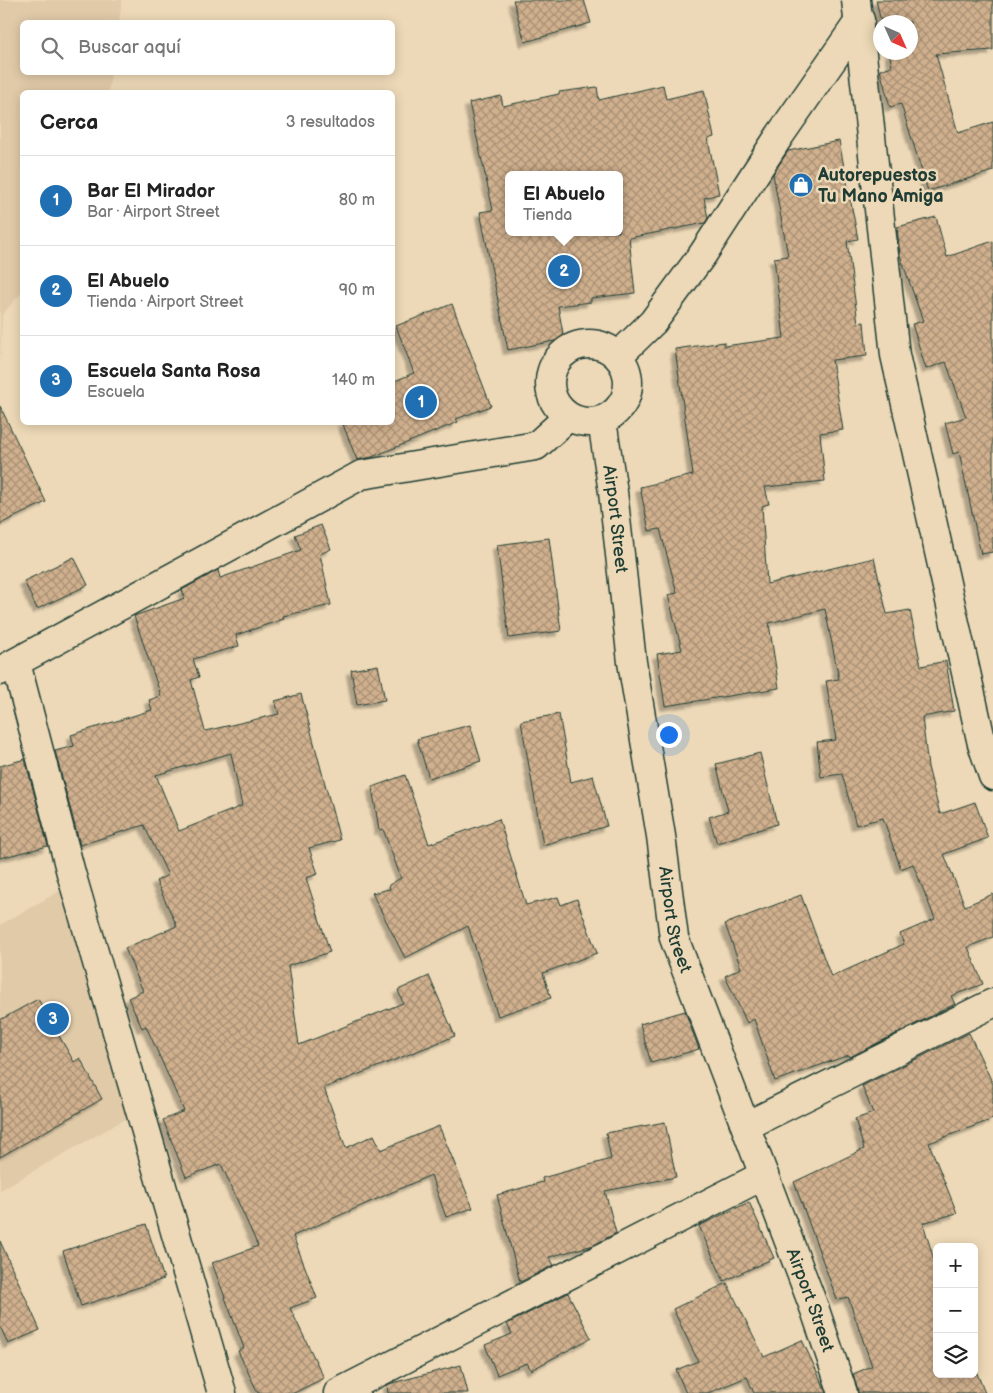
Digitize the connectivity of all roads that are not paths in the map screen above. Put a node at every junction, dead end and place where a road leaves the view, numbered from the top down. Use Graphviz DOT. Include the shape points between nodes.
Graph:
graph roads {
  1 [pos="858,10"];
  2 [pos="619,355"];
  3 [pos="568,417"];
  4 [pos="602,421"];
  5 [pos="8,667"];
  6 [pos="993,776"];
  7 [pos="993,1004"];
  8 [pos="746,1126"];
  9 [pos="764,1175"];
  10 [pos="222,1393"];
  11 [pos="338,1393"];
  12 [pos="843,1393"];
  1 -- 2 [label="street" via="704,254 653,322"];
  1 -- 6 [label="street" via="895,355 982,744"];
  2 -- 3 [label="street" via="604,346 588,343 572,347 559,358 551,372 550,389 556,405"];
  2 -- 4 [label="street" via="628,372 628,393 619,410"];
  3 -- 4 [label="street" via="584,422"];
  3 -- 5 [label="street" via="536,446 361,475"];
  4 -- 8 [label="street, Airport Street" via="632,662 674,938"];
  5 -- 10 [label="street" via="72,872"];
  7 -- 8 [label="street"];
  8 -- 9 [label="street, Airport Street"];
  9 -- 11 [label="street"];
  9 -- 12 [label="street, Airport Street"];
}
